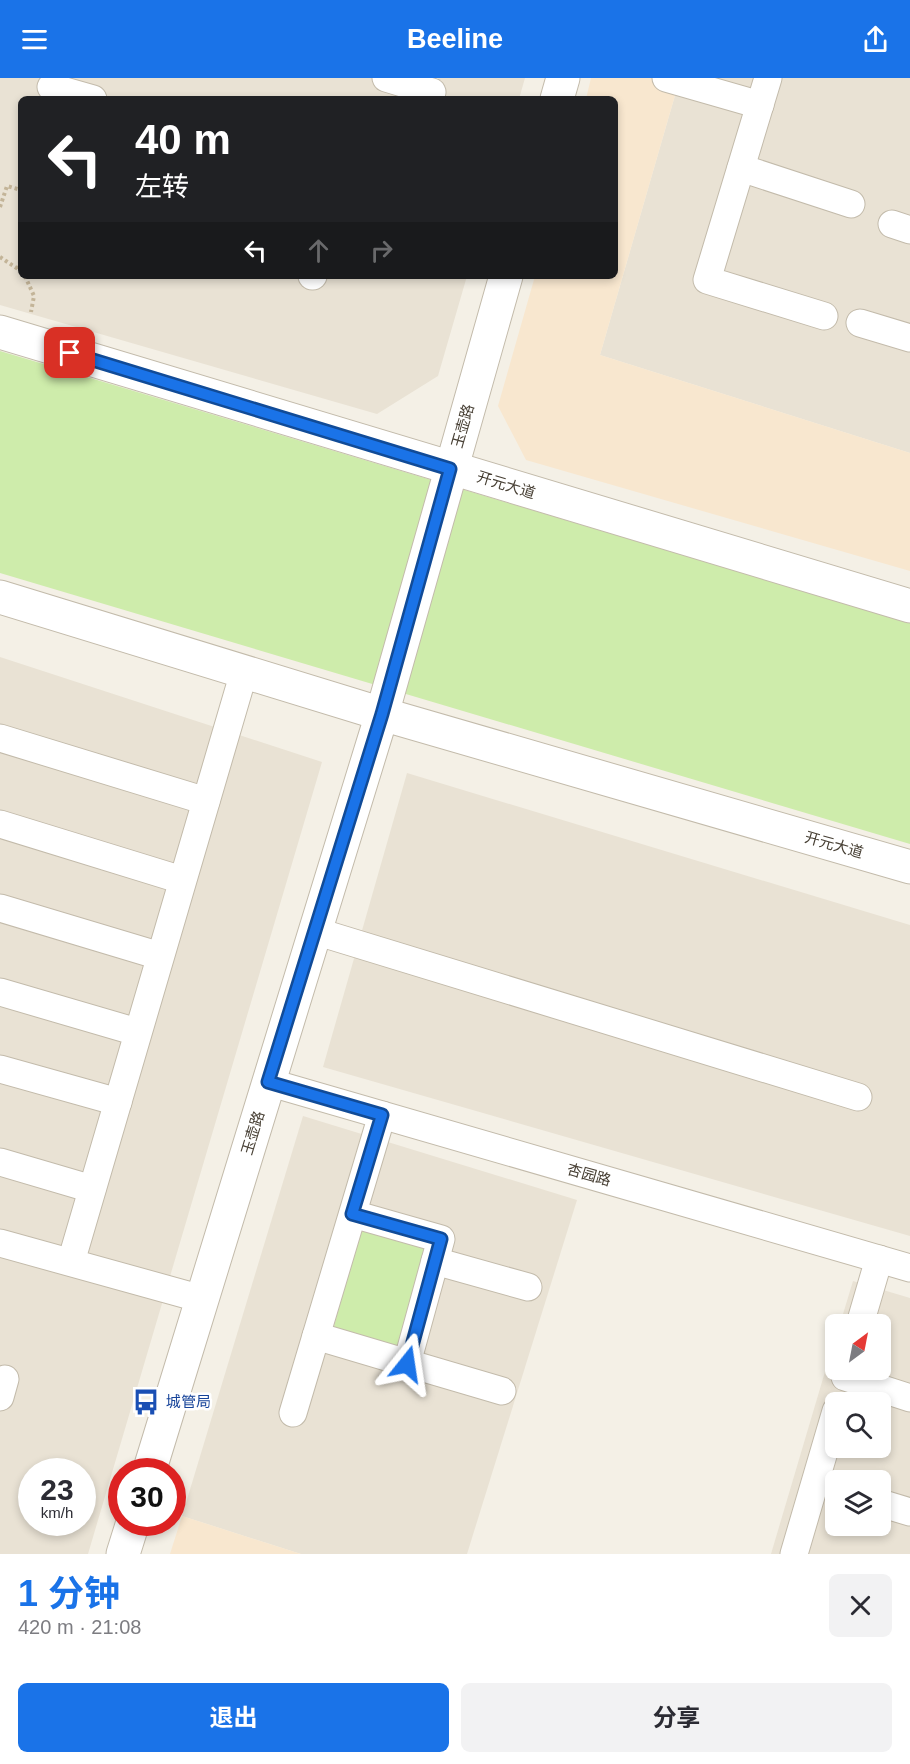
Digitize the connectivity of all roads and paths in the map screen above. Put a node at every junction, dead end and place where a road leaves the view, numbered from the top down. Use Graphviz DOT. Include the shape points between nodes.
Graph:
graph roads {
  1 [pos="386,78"];
  2 [pos="563,78"];
  3 [pos="666,78"];
  4 [pos="768,78"];
  5 [pos="51,88"];
  6 [pos="432,90"];
  7 [pos="82,96"];
  8 [pos="558,96"];
  9 [pos="760,105"];
  10 [pos="741,168"];
  11 [pos="18,189"];
  12 [pos="851,204"];
  13 [pos="0,207"];
  14 [pos="0,257"];
  15 [pos="18,269"];
  16 [pos="26,279"];
  17 [pos="505,279"];
  18 [pos="824,316"];
  19 [pos="860,323"];
  20 [pos="13,336"];
  21 [pos="910,338"];
  22 [pos="450,469"];
  23 [pos="0,597"];
  24 [pos="910,606"];
  25 [pos="244,672"];
  26 [pos="382,714"];
  27 [pos="0,738"];
  28 [pos="206,801"];
  29 [pos="0,825"];
  30 [pos="910,867"];
  31 [pos="182,880"];
  32 [pos="0,908"];
  33 [pos="315,931"];
  34 [pos="160,956"];
  35 [pos="0,992"];
  36 [pos="137,1032"];
  37 [pos="0,1069"];
  38 [pos="268,1082"];
  39 [pos="858,1096"];
  40 [pos="118,1102"];
  41 [pos="382,1115"];
  42 [pos="0,1162"];
  43 [pos="92,1189"];
  44 [pos="352,1214"];
  45 [pos="0,1243"];
  46 [pos="879,1259"];
  47 [pos="435,1261"];
  48 [pos="71,1262"];
  49 [pos="910,1268"];
  50 [pos="528,1287"];
  51 [pos="202,1299"];
  52 [pos="863,1314"];
  53 [pos="316,1336"];
  54 [pos="407,1364"];
  55 [pos="844,1383"];
  56 [pos="502,1391"];
  57 [pos="910,1398"];
  58 [pos="294,1413"];
  59 [pos="153,1458"];
  60 [pos="825,1485"];
  61 [pos="891,1506"];
  62 [pos="910,1512"];
  63 [pos="129,1536"];
  64 [pos="123,1554"];
  65 [pos="794,1554"];
  1 -- 6 [label="street"];
  2 -- 8 [label="street"];
  3 -- 9 [label="street"];
  4 -- 9 [label="street"];
  5 -- 7 [label="street"];
  9 -- 10 [label="street"];
  10 -- 12 [label="street"];
  10 -- 18 [label="street" via="707,280"];
  11 -- 13 [label="path" via="7,186"];
  14 -- 15 [label="path"];
  16 -- 20 [label="path" via="34,296"];
  17 -- 22 [label="street, 玉壶路"];
  19 -- 21 [label="street"];
  20 -- 22 [label="street, 开元大道"];
  22 -- 24 [label="street, 开元大道"];
  22 -- 26 [label="street, 玉壶路"];
  23 -- 25 [label="street, 开元大道"];
  25 -- 26 [label="street, 开元大道"];
  25 -- 28 [label="street"];
  26 -- 30 [label="street, 开元大道"];
  26 -- 33 [label="street, 玉壶路"];
  27 -- 28 [label="street"];
  28 -- 31 [label="street"];
  29 -- 31 [label="street"];
  31 -- 34 [label="street"];
  32 -- 34 [label="street"];
  33 -- 38 [label="street, 玉壶路"];
  33 -- 39 [label="street"];
  34 -- 36 [label="street"];
  35 -- 36 [label="street"];
  36 -- 40 [label="street"];
  37 -- 40 [label="street"];
  38 -- 41 [label="street, 杏园路"];
  38 -- 51 [label="street, 玉壶路"];
  40 -- 43 [label="street"];
  41 -- 44 [label="street"];
  41 -- 46 [label="street, 杏园路"];
  42 -- 43 [label="street"];
  43 -- 48 [label="street"];
  44 -- 47 [label="street" via="441,1239"];
  44 -- 53 [label="street"];
  45 -- 48 [label="street"];
  46 -- 49 [label="street, 杏园路"];
  46 -- 52 [label="street"];
  47 -- 50 [label="street"];
  47 -- 54 [label="street"];
  48 -- 51 [label="street"];
  51 -- 59 [label="street, 玉壶路"];
  53 -- 54 [label="street"];
  53 -- 58 [label="street"];
  54 -- 56 [label="street"];
  55 -- 57 [label="street"];
  60 -- 65 [label="street"];
  61 -- 62 [label="street"];
  63 -- 64 [label="street"];
}
